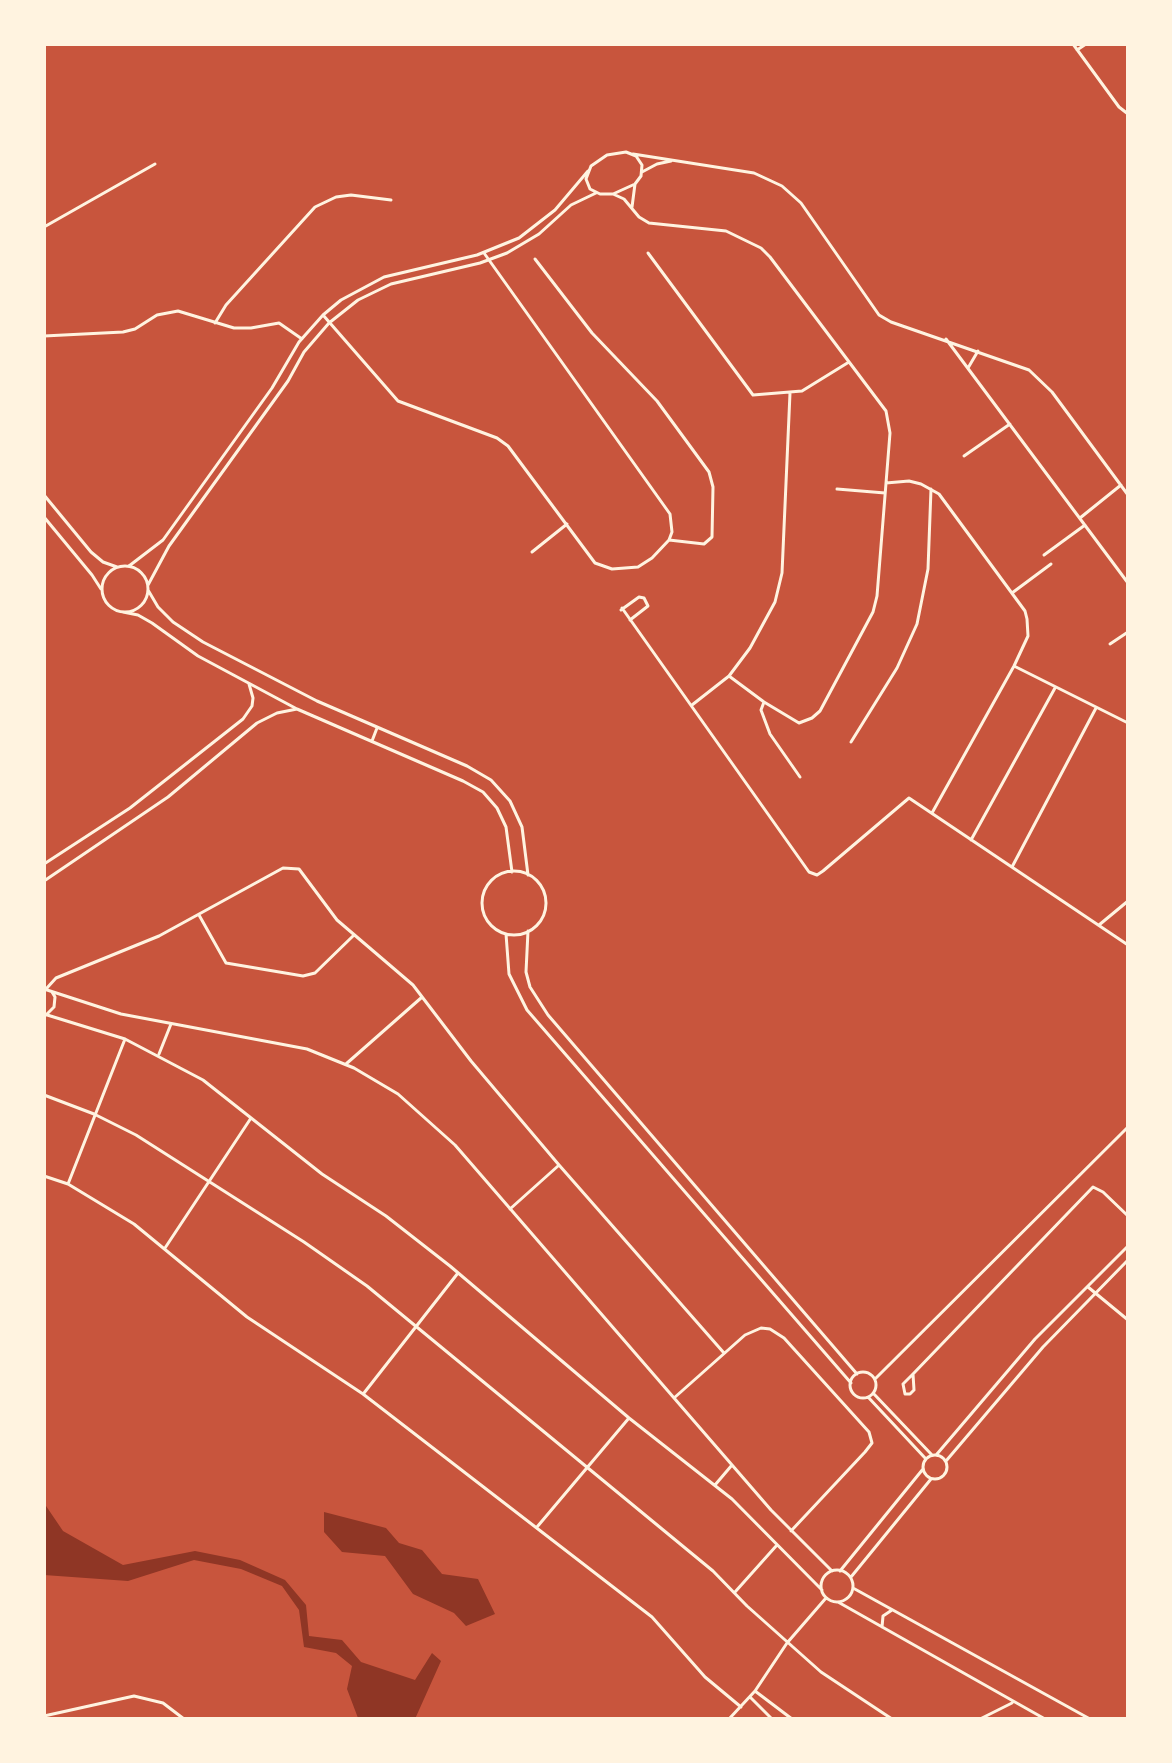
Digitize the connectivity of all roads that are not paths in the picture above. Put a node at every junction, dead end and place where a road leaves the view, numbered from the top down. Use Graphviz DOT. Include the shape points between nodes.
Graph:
graph roads {
  1 [pos="1073,44"];
  2 [pos="1086,44"];
  3 [pos="1077,50"];
  4 [pos="1128,114"];
  5 [pos="633,154"];
  6 [pos="675,161"];
  7 [pos="155,164"];
  8 [pos="588,171"];
  9 [pos="642,172"];
  10 [pos="635,184"];
  11 [pos="596,193"];
  12 [pos="613,194"];
  13 [pos="391,200"];
  14 [pos="632,207"];
  15 [pos="44,227"];
  16 [pos="484,253"];
  17 [pos="648,253"];
  18 [pos="535,259"];
  19 [pos="490,260"];
  20 [pos="323,315"];
  21 [pos="215,323"];
  22 [pos="329,323"];
  23 [pos="44,336"];
  24 [pos="302,339"];
  25 [pos="946,339"];
  26 [pos="978,351"];
  27 [pos="849,362"];
  28 [pos="282,367"];
  29 [pos="968,368"];
  30 [pos="292,373"];
  31 [pos="790,393"];
  32 [pos="1010,424"];
  33 [pos="964,456"];
  34 [pos="213,469"];
  35 [pos="220,474"];
  36 [pos="886,483"];
  37 [pos="1121,485"];
  38 [pos="837,489"];
  39 [pos="931,489"];
  40 [pos="885,493"];
  41 [pos="44,495"];
  42 [pos="1128,495"];
  43 [pos="44,517"];
  44 [pos="1080,518"];
  45 [pos="567,524"];
  46 [pos="1085,525"];
  47 [pos="163,540"];
  48 [pos="669,540"];
  49 [pos="169,546"];
  50 [pos="532,552"];
  51 [pos="1044,555"];
  52 [pos="1051,564"];
  53 [pos="129,566"];
  54 [pos="117,567"];
  55 [pos="1128,583"];
  56 [pos="148,588"];
  57 [pos="102,592"];
  58 [pos="1012,593"];
  59 [pos="123,612"];
  60 [pos="630,620"];
  61 [pos="1128,632"];
  62 [pos="1110,644"];
  63 [pos="1014,666"];
  64 [pos="729,676"];
  65 [pos="249,684"];
  66 [pos="1055,688"];
  67 [pos="764,702"];
  68 [pos="692,705"];
  69 [pos="1096,708"];
  70 [pos="297,709"];
  71 [pos="248,713"];
  72 [pos="257,723"];
  73 [pos="1128,723"];
  74 [pos="377,728"];
  75 [pos="372,741"];
  76 [pos="851,742"];
  77 [pos="800,777"];
  78 [pos="932,813"];
  79 [pos="971,840"];
  80 [pos="44,864"];
  81 [pos="1012,867"];
  82 [pos="512,872"];
  83 [pos="528,875"];
  84 [pos="44,881"];
  85 [pos="1128,901"];
  86 [pos="199,915"];
  87 [pos="1099,925"];
  88 [pos="528,931"];
  89 [pos="506,934"];
  90 [pos="353,936"];
  91 [pos="1128,945"];
  92 [pos="45,989"];
  93 [pos="52,992"];
  94 [pos="422,996"];
  95 [pos="45,1015"];
  96 [pos="171,1024"];
  97 [pos="125,1039"];
  98 [pos="159,1056"];
  99 [pos="346,1064"];
  100 [pos="44,1095"];
  101 [pos="94,1114"];
  102 [pos="251,1117"];
  103 [pos="1128,1127"];
  104 [pos="559,1165"];
  105 [pos="44,1176"];
  106 [pos="208,1180"];
  107 [pos="68,1184"];
  108 [pos="510,1209"];
  109 [pos="1128,1216"];
  110 [pos="1128,1246"];
  111 [pos="165,1248"];
  112 [pos="1128,1260"];
  113 [pos="458,1273"];
  114 [pos="1086,1286"];
  115 [pos="1094,1294"];
  116 [pos="1128,1320"];
  117 [pos="415,1326"];
  118 [pos="1035,1339"];
  119 [pos="1043,1347"];
  120 [pos="724,1353"];
  121 [pos="857,1374"];
  122 [pos="913,1374"];
  123 [pos="875,1379"];
  124 [pos="851,1383"];
  125 [pos="873,1393"];
  126 [pos="363,1394"];
  127 [pos="868,1397"];
  128 [pos="674,1398"];
  129 [pos="629,1418"];
  130 [pos="934,1455"];
  131 [pos="926,1459"];
  132 [pos="946,1461"];
  133 [pos="732,1465"];
  134 [pos="587,1468"];
  135 [pos="923,1469"];
  136 [pos="931,1479"];
  137 [pos="715,1485"];
  138 [pos="537,1527"];
  139 [pos="791,1531"];
  140 [pos="777,1545"];
  141 [pos="858,1551"];
  142 [pos="866,1558"];
  143 [pos="832,1571"];
  144 [pos="840,1571"];
  145 [pos="851,1577"];
  146 [pos="853,1588"];
  147 [pos="822,1590"];
  148 [pos="735,1592"];
  149 [pos="826,1598"];
  150 [pos="838,1602"];
  151 [pos="892,1610"];
  152 [pos="882,1627"];
  153 [pos="787,1643"];
  154 [pos="755,1691"];
  155 [pos="750,1697"];
  156 [pos="1014,1702"];
  157 [pos="741,1707"];
  158 [pos="68,1710"];
  159 [pos="44,1716"];
  160 [pos="70,1719"];
  161 [pos="184,1719"];
  162 [pos="729,1719"];
  163 [pos="772,1719"];
  164 [pos="792,1719"];
  165 [pos="892,1719"];
  166 [pos="980,1719"];
  167 [pos="1045,1719"];
  168 [pos="1090,1719"];
  1 -- 3 [label="street"];
  2 -- 3 [label="street"];
  3 -- 4 [label="street"];
  5 -- 6 [label="street"];
  5 -- 8 [label="street" via="607,155"];
  5 -- 9 [label="street" via="641,161"];
  6 -- 9 [label="street"];
  6 -- 25 [label="street" via="754,173 782,186 801,203 879,315"];
  7 -- 15 [label="street"];
  8 -- 11 [label="street" via="588,186"];
  8 -- 16 [label="street" via="539,224"];
  9 -- 10 [label="street"];
  10 -- 12 [label="street"];
  10 -- 14 [label="street"];
  11 -- 12 [label="street"];
  11 -- 19 [label="street" via="571,205 524,245"];
  12 -- 14 [label="street"];
  13 -- 21 [label="street" via="351,195 315,207"];
  14 -- 27 [label="street" via="649,223 726,231 761,248"];
  16 -- 19 [label="street"];
  16 -- 20 [label="street" via="384,277"];
  17 -- 31 [label="street" via="750,393"];
  18 -- 48 [label="street" via="707,467 713,487 712,537 704,544"];
  19 -- 22 [label="street" via="391,284 358,300"];
  19 -- 48 [label="street" via="665,504 672,521"];
  20 -- 22 [label="street"];
  20 -- 24 [label="street"];
  21 -- 23 [label="street" via="178,311 123,332"];
  21 -- 24 [label="street" via="242,329 279,323"];
  22 -- 30 [label="street"];
  22 -- 45 [label="street" via="398,401 508,446"];
  24 -- 28 [label="street"];
  25 -- 26 [label="street"];
  25 -- 29 [label="street"];
  26 -- 29 [label="street"];
  26 -- 37 [label="street" via="1029,370 1041,380"];
  27 -- 31 [label="street"];
  27 -- 36 [label="street" via="890,422"];
  28 -- 30 [label="street"];
  28 -- 34 [label="street"];
  29 -- 32 [label="street"];
  30 -- 35 [label="street"];
  31 -- 64 [label="street" via="782,573 775,602"];
  32 -- 33 [label="street"];
  32 -- 44 [label="street"];
  34 -- 35 [label="street"];
  34 -- 47 [label="street"];
  35 -- 49 [label="street"];
  36 -- 39 [label="street" via="909,481"];
  36 -- 40 [label="street"];
  37 -- 42 [label="street"];
  37 -- 44 [label="street"];
  38 -- 40 [label="street"];
  39 -- 58 [label="street"];
  39 -- 76 [label="street" via="928,569 917,624 897,668"];
  40 -- 67 [label="street" via="873,612 820,711 799,723"];
  41 -- 54 [label="street" via="91,552"];
  43 -- 57 [label="street"];
  44 -- 46 [label="street"];
  45 -- 48 [label="street" via="595,563 612,569 646,563"];
  45 -- 50 [label="street"];
  46 -- 51 [label="street"];
  46 -- 55 [label="street"];
  47 -- 49 [label="street"];
  47 -- 53 [label="street"];
  49 -- 56 [label="street"];
  52 -- 58 [label="street"];
  53 -- 54 [label="street"];
  53 -- 56 [label="street" via="142,572"];
  54 -- 57 [label="street" via="105,577"];
  56 -- 59 [label="street" via="137,609"];
  56 -- 74 [label="street" via="173,622 203,642"];
  57 -- 59 [label="street" via="107,604"];
  58 -- 63 [label="street" via="1025,611 1028,628"];
  59 -- 65 [label="street" via="138,615"];
  60 -- 60 [label="street" via="648,606 648,603 639,597 622,609"];
  60 -- 68 [label="street"];
  61 -- 62 [label="street"];
  63 -- 66 [label="street"];
  63 -- 78 [label="street"];
  64 -- 67 [label="street"];
  64 -- 68 [label="street"];
  65 -- 70 [label="street"];
  65 -- 71 [label="street" via="253,698"];
  66 -- 69 [label="street"];
  66 -- 79 [label="street"];
  67 -- 77 [label="street" via="761,710 770,734"];
  68 -- 78 [label="street" via="809,872 817,875 909,798"];
  69 -- 73 [label="street"];
  69 -- 81 [label="street"];
  70 -- 72 [label="street"];
  70 -- 75 [label="street"];
  71 -- 72 [label="street"];
  71 -- 80 [label="street" via="162,784"];
  72 -- 84 [label="street" via="168,797"];
  74 -- 75 [label="street"];
  74 -- 83 [label="street" via="491,780 510,801 522,827"];
  75 -- 82 [label="street" via="483,792 506,827"];
  78 -- 79 [label="street"];
  79 -- 81 [label="street"];
  81 -- 87 [label="street"];
  82 -- 83 [label="street"];
  82 -- 89 [label="street" via="488,884 482,903 489,923"];
  83 -- 88 [label="street" via="546,901 541,919"];
  85 -- 87 [label="street"];
  86 -- 90 [label="street" via="226,963 303,976 315,973"];
  86 -- 90 [label="street" via="283,868 294,867"];
  86 -- 92 [label="street" via="125,952 56,978"];
  87 -- 91 [label="street"];
  88 -- 89 [label="street"];
  88 -- 121 [label="street" via="526,972 548,1015"];
  89 -- 124 [label="street" via="509,974 527,1010"];
  90 -- 94 [label="street"];
  92 -- 93 [label="street"];
  93 -- 95 [label="street" via="54,1007"];
  93 -- 96 [label="street"];
  94 -- 99 [label="street"];
  94 -- 104 [label="street"];
  95 -- 97 [label="street"];
  96 -- 98 [label="street"];
  96 -- 99 [label="street" via="282,1043"];
  97 -- 98 [label="street"];
  97 -- 101 [label="street"];
  98 -- 102 [label="street" via="203,1080"];
  99 -- 108 [label="street" via="398,1094 438,1126"];
  100 -- 101 [label="street"];
  101 -- 106 [label="street"];
  101 -- 107 [label="street"];
  102 -- 106 [label="street"];
  102 -- 113 [label="street"];
  103 -- 123 [label="street"];
  104 -- 108 [label="street"];
  104 -- 120 [label="street"];
  105 -- 107 [label="street"];
  106 -- 111 [label="street"];
  106 -- 117 [label="street" via="335,1263"];
  107 -- 111 [label="street"];
  108 -- 128 [label="street"];
  109 -- 122 [label="street" via="1093,1187"];
  110 -- 114 [label="street"];
  111 -- 126 [label="street" via="247,1317"];
  112 -- 115 [label="street"];
  113 -- 117 [label="street"];
  113 -- 129 [label="street"];
  114 -- 115 [label="street"];
  114 -- 118 [label="street"];
  115 -- 116 [label="street"];
  115 -- 119 [label="street"];
  117 -- 126 [label="street"];
  117 -- 134 [label="street"];
  118 -- 119 [label="street"];
  118 -- 130 [label="street"];
  119 -- 132 [label="street"];
  120 -- 128 [label="street"];
  120 -- 139 [label="street" via="753,1330 770,1329 872,1436 865,1452"];
  121 -- 123 [label="street"];
  121 -- 124 [label="street"];
  122 -- 122 [label="street" via="903,1384 905,1394 914,1390"];
  123 -- 125 [label="street"];
  124 -- 127 [label="street" via="855,1395"];
  125 -- 127 [label="street"];
  125 -- 130 [label="street"];
  126 -- 138 [label="street"];
  127 -- 131 [label="street"];
  128 -- 133 [label="street"];
  129 -- 134 [label="street"];
  129 -- 137 [label="street"];
  130 -- 131 [label="street"];
  130 -- 132 [label="street"];
  131 -- 135 [label="street"];
  132 -- 136 [label="street" via="946,1473"];
  133 -- 137 [label="street"];
  133 -- 139 [label="street"];
  134 -- 138 [label="street"];
  134 -- 148 [label="street"];
  135 -- 136 [label="street"];
  135 -- 141 [label="street"];
  136 -- 142 [label="street"];
  137 -- 140 [label="street"];
  138 -- 157 [label="street" via="652,1617 705,1677"];
  139 -- 143 [label="street"];
  140 -- 147 [label="street"];
  140 -- 148 [label="street"];
  141 -- 142 [label="street"];
  141 -- 144 [label="street"];
  142 -- 145 [label="street"];
  143 -- 144 [label="street"];
  143 -- 147 [label="street"];
  144 -- 145 [label="street"];
  145 -- 146 [label="street"];
  146 -- 150 [label="street"];
  146 -- 151 [label="street"];
  147 -- 149 [label="street"];
  148 -- 153 [label="street"];
  149 -- 150 [label="street"];
  149 -- 153 [label="street"];
  150 -- 152 [label="street"];
  151 -- 152 [label="street" via="883,1616"];
  151 -- 168 [label="street"];
  152 -- 156 [label="street"];
  153 -- 154 [label="street"];
  153 -- 165 [label="street"];
  154 -- 155 [label="street"];
  154 -- 164 [label="street"];
  155 -- 157 [label="street"];
  155 -- 163 [label="street"];
  156 -- 166 [label="street"];
  156 -- 167 [label="street"];
  157 -- 162 [label="street"];
  158 -- 159 [label="street"];
  158 -- 160 [label="street"];
  158 -- 161 [label="street" via="144,1697"];
}
